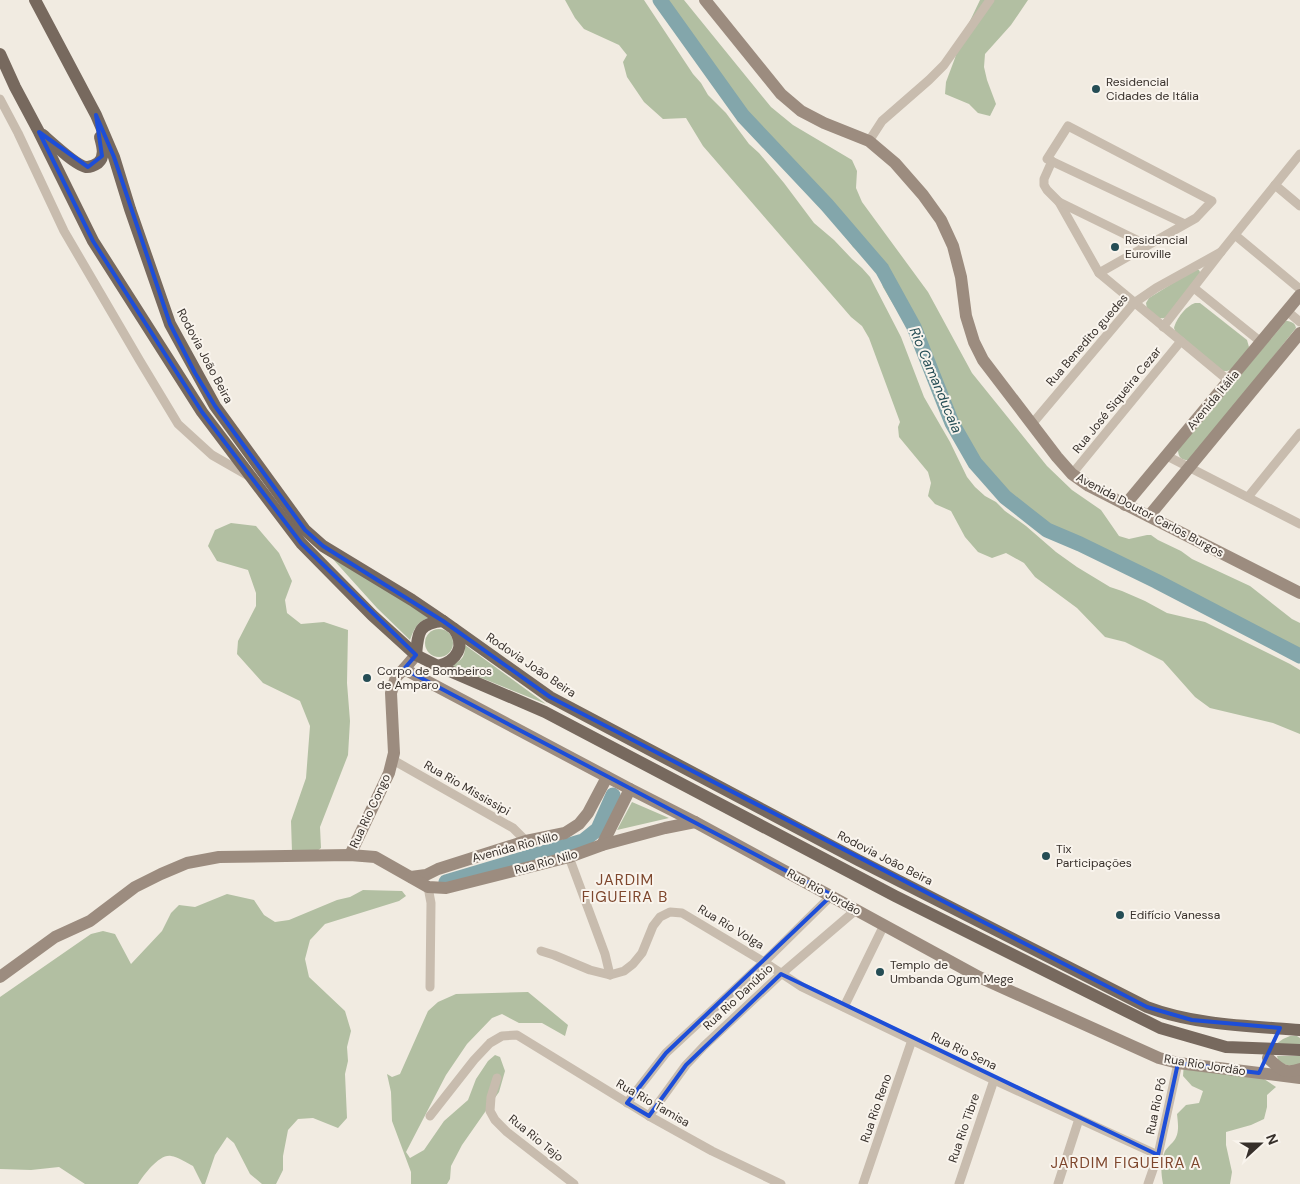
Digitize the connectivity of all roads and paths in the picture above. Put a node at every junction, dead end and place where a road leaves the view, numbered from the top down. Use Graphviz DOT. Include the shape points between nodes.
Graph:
graph roads {
  1 [pos="35,0"];
  2 [pos="705,0"];
  3 [pos="990,0"];
  4 [pos="0,54"];
  5 [pos="0,99"];
  6 [pos="96,116"];
  7 [pos="39,132"];
  8 [pos="869,141"];
  9 [pos="1300,154"];
  10 [pos="1052,161"];
  11 [pos="1275,185"];
  12 [pos="1059,202"];
  13 [pos="1300,206"];
  14 [pos="1185,224"];
  15 [pos="1235,235"];
  16 [pos="1147,245"];
  17 [pos="1221,252"];
  18 [pos="1098,273"];
  19 [pos="1194,288"];
  20 [pos="1300,289"];
  21 [pos="1300,295"];
  22 [pos="1134,303"];
  23 [pos="1287,311"];
  24 [pos="1300,322"];
  25 [pos="1164,327"];
  26 [pos="1300,333"];
  27 [pos="1181,341"];
  28 [pos="1261,342"];
  29 [pos="1229,381"];
  30 [pos="1032,424"];
  31 [pos="1300,433"];
  32 [pos="1167,456"];
  33 [pos="1189,467"];
  34 [pos="1072,474"];
  35 [pos="252,477"];
  36 [pos="1248,497"];
  37 [pos="1126,505"];
  38 [pos="1149,516"];
  39 [pos="1300,524"];
  40 [pos="1300,594"];
  41 [pos="448,624"];
  42 [pos="416,655"];
  43 [pos="438,666"];
  44 [pos="404,670"];
  45 [pos="392,760"];
  46 [pos="607,777"];
  47 [pos="630,789"];
  48 [pos="695,822"];
  49 [pos="526,841"];
  50 [pos="602,845"];
  51 [pos="350,855"];
  52 [pos="569,857"];
  53 [pos="427,881"];
  54 [pos="832,896"];
  55 [pos="857,910"];
  56 [pos="884,925"];
  57 [pos="541,951"];
  58 [pos="764,962"];
  59 [pos="781,974"];
  60 [pos="610,975"];
  61 [pos="0,977"];
  62 [pos="430,987"];
  63 [pos="844,1007"];
  64 [pos="1280,1028"];
  65 [pos="1300,1030"];
  66 [pos="912,1040"];
  67 [pos="1300,1050"];
  68 [pos="1269,1054"];
  69 [pos="1178,1063"];
  70 [pos="1300,1069"];
  71 [pos="1259,1073"];
  72 [pos="497,1078"];
  73 [pos="1300,1078"];
  74 [pos="994,1080"];
  75 [pos="627,1103"];
  76 [pos="430,1116"];
  77 [pos="649,1116"];
  78 [pos="1079,1119"];
  79 [pos="1158,1156"];
  80 [pos="568,1182"];
  81 [pos="781,1184"];
  82 [pos="863,1184"];
  83 [pos="958,1184"];
  84 [pos="1058,1184"];
  85 [pos="1148,1184"];
  1 -- 6 [label="main road, Rodovia João Beira"];
  2 -- 8 [label="street, Avenida Doutor Carlos Burgos" via="781,94 801,111"];
  3 -- 8 [label="street" via="944,64 882,121"];
  4 -- 7 [label="main road"];
  5 -- 35 [label="street" via="64,231 178,424 212,455"];
  6 -- 7 [label="main road" via="103,152 101,160 94,166 82,166"];
  6 -- 41 [label="main road, Rodovia João Beira" via="114,157 170,324 215,406 305,530 323,546"];
  7 -- 35 [label="main road" via="93,241 202,412"];
  8 -- 30 [label="street, Avenida Doutor Carlos Burgos" via="895,163 941,220 953,246 974,342 983,360"];
  9 -- 11 [label="street"];
  10 -- 12 [label="street" via="1044,185"];
  10 -- 14 [label="street"];
  10 -- 14 [label="street" via="1047,159 1068,126 1212,201 1196,218"];
  11 -- 13 [label="street"];
  11 -- 15 [label="street"];
  12 -- 16 [label="street"];
  12 -- 18 [label="street"];
  14 -- 16 [label="street"];
  15 -- 17 [label="street"];
  15 -- 20 [label="street"];
  16 -- 18 [label="street"];
  17 -- 19 [label="street"];
  17 -- 22 [label="street, Rua Benedito guedes"];
  18 -- 22 [label="street"];
  19 -- 25 [label="street"];
  19 -- 28 [label="street"];
  21 -- 23 [label="street, Avenida Itália"];
  22 -- 25 [label="street"];
  22 -- 30 [label="street, Rua Benedito guedes"];
  23 -- 24 [label="street"];
  23 -- 28 [label="street, Avenida Itália"];
  25 -- 27 [label="street"];
  26 -- 33 [label="street, Avenida Itália"];
  27 -- 29 [label="street"];
  27 -- 34 [label="street, Rua José Siqueira Cezar"];
  28 -- 29 [label="street, Avenida Itália"];
  29 -- 32 [label="street, Avenida Itália"];
  30 -- 34 [label="street, Avenida Doutor Carlos Burgos"];
  31 -- 36 [label="street"];
  32 -- 33 [label="street"];
  32 -- 37 [label="street, Avenida Itália"];
  33 -- 36 [label="street"];
  33 -- 38 [label="street, Avenida Itália"];
  34 -- 37 [label="street, Avenida Doutor Carlos Burgos"];
  35 -- 42 [label="main road" via="301,543 372,616"];
  36 -- 39 [label="street"];
  37 -- 38 [label="street, Avenida Doutor Carlos Burgos"];
  38 -- 40 [label="street, Avenida Doutor Carlos Burgos"];
  41 -- 42 [label="main road" via="427,624 417,638"];
  41 -- 43 [label="main road" via="457,633 458,651 453,659"];
  41 -- 64 [label="main road, Rodovia João Beira" via="550,697 858,860 1147,1007 1192,1020"];
  42 -- 43 [label="main road"];
  42 -- 44 [label="street, Rua Rio Congo"];
  43 -- 68 [label="main road" via="545,712 896,896 1160,1028 1226,1047"];
  44 -- 45 [label="street, Rua Rio Congo" via="396,677 391,693"];
  44 -- 46 [label="street, Rua Rio Jordão"];
  45 -- 49 [label="street, Rua Rio Mississipi" via="513,828"];
  45 -- 51 [label="street, Rua Rio Congo" via="389,773"];
  46 -- 47 [label="street, Rua Rio Jordão"];
  46 -- 49 [label="street, Avenida Rio Nilo" via="579,824 565,833"];
  47 -- 48 [label="street, Rua Rio Jordão"];
  47 -- 50 [label="street"];
  48 -- 50 [label="street, Rua Rio Nilo"];
  48 -- 54 [label="street, Rua Rio Jordão"];
  49 -- 53 [label="street, Avenida Rio Nilo" via="438,869"];
  50 -- 52 [label="street, Rua Rio Nilo"];
  51 -- 53 [label="street" via="375,857 411,877"];
  51 -- 61 [label="street" via="219,857 187,863 135,887"];
  52 -- 53 [label="street, Rua Rio Nilo" via="446,888"];
  52 -- 60 [label="street"];
  53 -- 62 [label="street" via="431,903"];
  54 -- 55 [label="street, Rua Rio Jordão"];
  54 -- 58 [label="street, Rua Rio Danúbio"];
  55 -- 56 [label="street, Rua Rio Jordão"];
  55 -- 59 [label="street, Rua Rio Danúbio"];
  56 -- 63 [label="street"];
  56 -- 69 [label="street, Rua Rio Jordão" via="979,976 1159,1058"];
  57 -- 60 [label="street"];
  58 -- 59 [label="street, Rua Rio Sena"];
  58 -- 60 [label="street, Rua Rio Volga" via="682,913 670,912 653,926 642,953 633,964"];
  58 -- 75 [label="street, Rua Rio Danúbio" via="666,1053"];
  59 -- 63 [label="street, Rua Rio Sena"];
  59 -- 77 [label="street, Rua Rio Danúbio" via="686,1065"];
  63 -- 66 [label="street, Rua Rio Sena"];
  64 -- 65 [label="main road, Rodovia João Beira"];
  64 -- 68 [label="main road"];
  66 -- 74 [label="street, Rua Rio Sena"];
  66 -- 82 [label="street, Rua Rio Reno"];
  67 -- 68 [label="main road"];
  68 -- 70 [label="street" via="1280,1069 1291,1072"];
  68 -- 71 [label="street"];
  69 -- 71 [label="street, Rua Rio Jordão"];
  69 -- 79 [label="street, Rua Rio Pó"];
  71 -- 73 [label="street, Rua Rio Jordão"];
  72 -- 80 [label="street, Rua Rio Tejo" via="490,1111 495,1120"];
  74 -- 78 [label="street, Rua Rio Sena"];
  74 -- 83 [label="street, Rua Rio Tibre"];
  75 -- 76 [label="street, Rua Rio Tamisa" via="517,1035 502,1036 490,1043"];
  75 -- 77 [label="street, Rua Rio Tamisa"];
  77 -- 81 [label="street, Rua Rio Tamisa"];
  78 -- 79 [label="street, Rua Rio Sena"];
  78 -- 84 [label="street"];
  79 -- 85 [label="street, Rua Rio Pó"];
}
